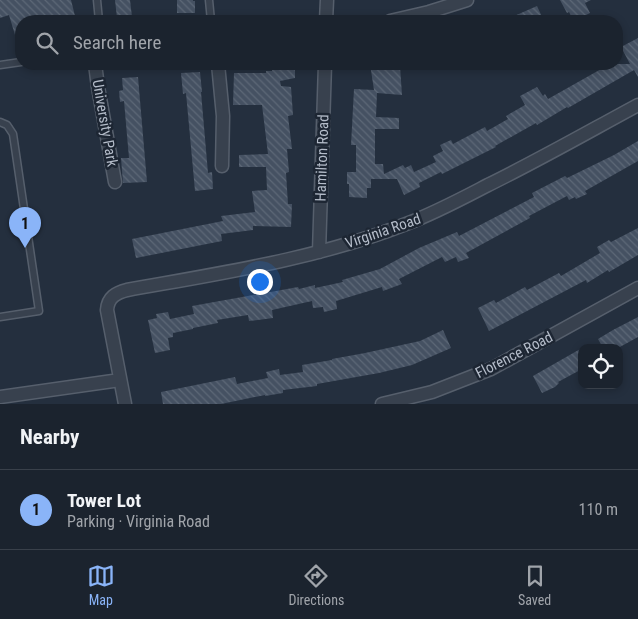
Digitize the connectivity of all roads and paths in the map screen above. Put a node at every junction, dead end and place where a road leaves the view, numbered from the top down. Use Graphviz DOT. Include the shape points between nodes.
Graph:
graph roads {
  1 [pos="98,0"];
  2 [pos="209,0"];
  3 [pos="327,0"];
  4 [pos="467,0"];
  5 [pos="99,15"];
  6 [pos="210,15"];
  7 [pos="326,15"];
  8 [pos="417,15"];
  9 [pos="15,63"];
  10 [pos="0,65"];
  11 [pos="96,70"];
  12 [pos="219,70"];
  13 [pos="325,70"];
  14 [pos="638,105"];
  15 [pos="0,122"];
  16 [pos="222,166"];
  17 [pos="115,182"];
  18 [pos="319,252"];
  19 [pos="638,288"];
  20 [pos="0,317"];
  21 [pos="120,380"];
  22 [pos="0,397"];
  23 [pos="125,404"];
  24 [pos="382,404"];
  1 -- 5 [label="lane"];
  2 -- 6 [label="lane"];
  3 -- 7 [label="street"];
  4 -- 8 [label="street"];
  9 -- 10 [label="lane"];
  11 -- 17 [label="street, University Park"];
  12 -- 16 [label="street" via="223,116"];
  13 -- 18 [label="street, Hamilton Road"];
  14 -- 18 [label="street, Virginia Road" via="436,212"];
  15 -- 20 [label="lane" via="8,125 13,134 39,311"];
  18 -- 21 [label="street, Virginia Road" via="116,294 108,301 107,310"];
  19 -- 24 [label="street, Florence Road" via="491,369 432,392"];
  21 -- 22 [label="street"];
  21 -- 23 [label="street"];
}
